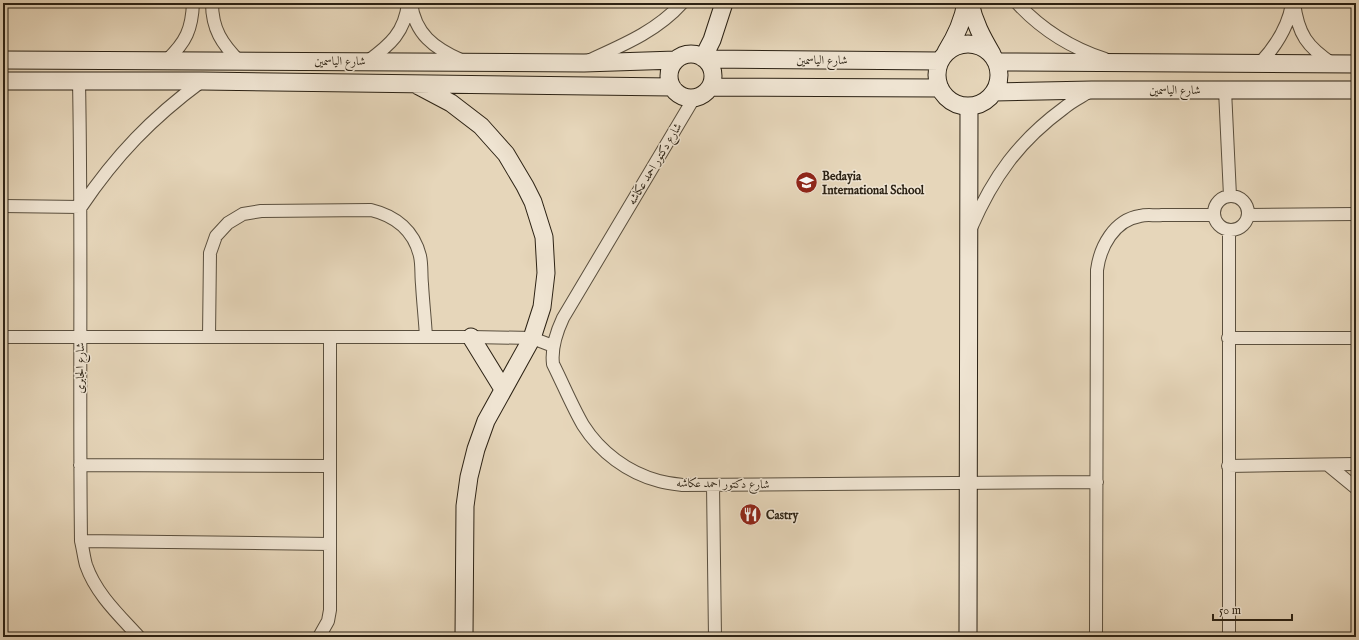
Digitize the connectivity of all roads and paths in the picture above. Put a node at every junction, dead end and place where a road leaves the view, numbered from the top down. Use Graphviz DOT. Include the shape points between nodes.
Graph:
graph roads {
  1 [pos="193,3"];
  2 [pos="212,3"];
  3 [pos="410,3"];
  4 [pos="682,3"];
  5 [pos="724,3"];
  6 [pos="968,3"];
  7 [pos="1017,3"];
  8 [pos="1293,3"];
  9 [pos="942,57"];
  10 [pos="704,59"];
  11 [pos="995,59"];
  12 [pos="3,60"];
  13 [pos="167,60"];
  14 [pos="676,60"];
  15 [pos="368,61"];
  16 [pos="240,62"];
  17 [pos="464,62"];
  18 [pos="1116,62"];
  19 [pos="584,63"];
  20 [pos="1260,63"];
  21 [pos="1333,64"];
  22 [pos="1356,64"];
  23 [pos="3,80"];
  24 [pos="202,81"];
  25 [pos="79,82"];
  26 [pos="415,84"];
  27 [pos="672,87"];
  28 [pos="710,87"];
  29 [pos="940,88"];
  30 [pos="1092,90"];
  31 [pos="1225,90"];
  32 [pos="1356,90"];
  33 [pos="994,92"];
  34 [pos="694,98"];
  35 [pos="969,106"];
  36 [pos="1230,196"];
  37 [pos="3,206"];
  38 [pos="81,207"];
  39 [pos="1356,214"];
  40 [pos="1214,215"];
  41 [pos="1248,215"];
  42 [pos="1229,230"];
  43 [pos="969,232"];
  44 [pos="3,337"];
  45 [pos="80,337"];
  46 [pos="209,337"];
  47 [pos="330,337"];
  48 [pos="426,337"];
  49 [pos="471,337"];
  50 [pos="532,338"];
  51 [pos="1228,338"];
  52 [pos="1356,338"];
  53 [pos="553,346"];
  54 [pos="503,389"];
  55 [pos="1356,464"];
  56 [pos="80,465"];
  57 [pos="1328,465"];
  58 [pos="330,466"];
  59 [pos="1228,466"];
  60 [pos="1097,482"];
  61 [pos="968,483"];
  62 [pos="714,485"];
  63 [pos="1356,488"];
  64 [pos="81,541"];
  65 [pos="330,544"];
  66 [pos="139,637"];
  67 [pos="319,637"];
  68 [pos="464,637"];
  69 [pos="714,637"];
  70 [pos="968,637"];
  71 [pos="1096,637"];
  72 [pos="1228,637"];
  1 -- 13 [label="street" via="193,19 184,42"];
  2 -- 16 [label="street" via="216,29 230,52"];
  3 -- 15 [label="street" via="399,33 386,49"];
  3 -- 17 [label="street" via="419,29 431,43 446,54"];
  4 -- 19 [label="street" via="657,26 634,40"];
  5 -- 10 [label="street"];
  6 -- 9 [label="street" via="956,37"];
  6 -- 11 [label="street" via="980,35"];
  7 -- 18 [label="street" via="1045,29 1067,43"];
  8 -- 20 [label="street" via="1283,33"];
  8 -- 21 [label="street" via="1299,29 1308,44"];
  9 -- 10 [label="street, شارع الياسمين"];
  9 -- 11 [label="street" via="956,46 969,44 978,45"];
  9 -- 29 [label="street" via="937,75"];
  10 -- 14 [label="street" via="687,55"];
  10 -- 28 [label="street" via="712,70"];
  11 -- 18 [label="street"];
  11 -- 33 [label="street" via="999,77"];
  12 -- 13 [label="street, شارع الياسمين"];
  13 -- 16 [label="street, شارع الياسمين"];
  14 -- 19 [label="street, شارع الياسمين"];
  14 -- 27 [label="street" via="670,70"];
  15 -- 16 [label="street, شارع الياسمين"];
  15 -- 17 [label="street, شارع الياسمين"];
  17 -- 19 [label="street, شارع الياسمين"];
  18 -- 20 [label="street"];
  20 -- 21 [label="street"];
  21 -- 22 [label="street"];
  23 -- 25 [label="street, شارع الياسمين"];
  24 -- 25 [label="street, شارع الياسمين"];
  24 -- 26 [label="street, شارع الياسمين"];
  24 -- 38 [label="street" via="140,133"];
  25 -- 38 [label="street, شارع الجابرى"];
  26 -- 27 [label="street, شارع الياسمين"];
  26 -- 50 [label="street" via="451,103 481,126 506,154 530,196 544,237 546,273 542,307"];
  27 -- 34 [label="street" via="679,95"];
  28 -- 29 [label="street"];
  28 -- 34 [label="street"];
  29 -- 35 [label="street" via="949,100"];
  30 -- 31 [label="street, شارع الياسمين"];
  30 -- 33 [label="street, شارع الياسمين"];
  30 -- 43 [label="street" via="1040,127 1017,150 998,175"];
  31 -- 32 [label="street, شارع الياسمين"];
  31 -- 36 [label="street"];
  33 -- 35 [label="street" via="983,102"];
  34 -- 53 [label="street, شارع دكتور احمد عكاشه" via="563,318"];
  35 -- 43 [label="street"];
  36 -- 40 [label="street" via="1220,200"];
  36 -- 41 [label="street" via="1243,201"];
  37 -- 38 [label="street"];
  38 -- 45 [label="street, شارع الجابرى"];
  39 -- 41 [label="street"];
  40 -- 42 [label="street" via="1219,225"];
  40 -- 60 [label="street" via="1140,216 1114,231 1105,243 1097,270"];
  41 -- 42 [label="street" via="1241,226"];
  42 -- 51 [label="street"];
  43 -- 61 [label="street"];
  44 -- 45 [label="street"];
  45 -- 46 [label="street"];
  45 -- 56 [label="street, شارع الجابرى"];
  46 -- 47 [label="street"];
  46 -- 48 [label="street" via="210,253 216,236 228,223 243,214 261,211 371,210 396,219 415,242 420,257"];
  47 -- 48 [label="street"];
  47 -- 58 [label="street"];
  48 -- 49 [label="street"];
  49 -- 50 [label="street"];
  49 -- 54 [label="street"];
  50 -- 53 [label="street"];
  50 -- 54 [label="street"];
  51 -- 52 [label="street"];
  51 -- 59 [label="street"];
  53 -- 62 [label="street, شارع دكتور احمد عكاشه" via="553,364 584,425 598,444 616,461 636,473 659,482"];
  54 -- 68 [label="street" via="486,421 476,449 464,506"];
  55 -- 57 [label="street"];
  56 -- 58 [label="street"];
  56 -- 64 [label="street, شارع الجابرى"];
  57 -- 59 [label="street"];
  57 -- 63 [label="street"];
  58 -- 65 [label="street"];
  59 -- 72 [label="street"];
  60 -- 61 [label="street, شارع دكتور احمد عكاشه"];
  60 -- 71 [label="street"];
  61 -- 62 [label="street, شارع دكتور احمد عكاشه"];
  61 -- 70 [label="street"];
  62 -- 69 [label="street"];
  64 -- 65 [label="street"];
  64 -- 66 [label="street, شارع الجابرى" via="86,566 97,588"];
  65 -- 67 [label="street" via="330,610 328,621"];
}
